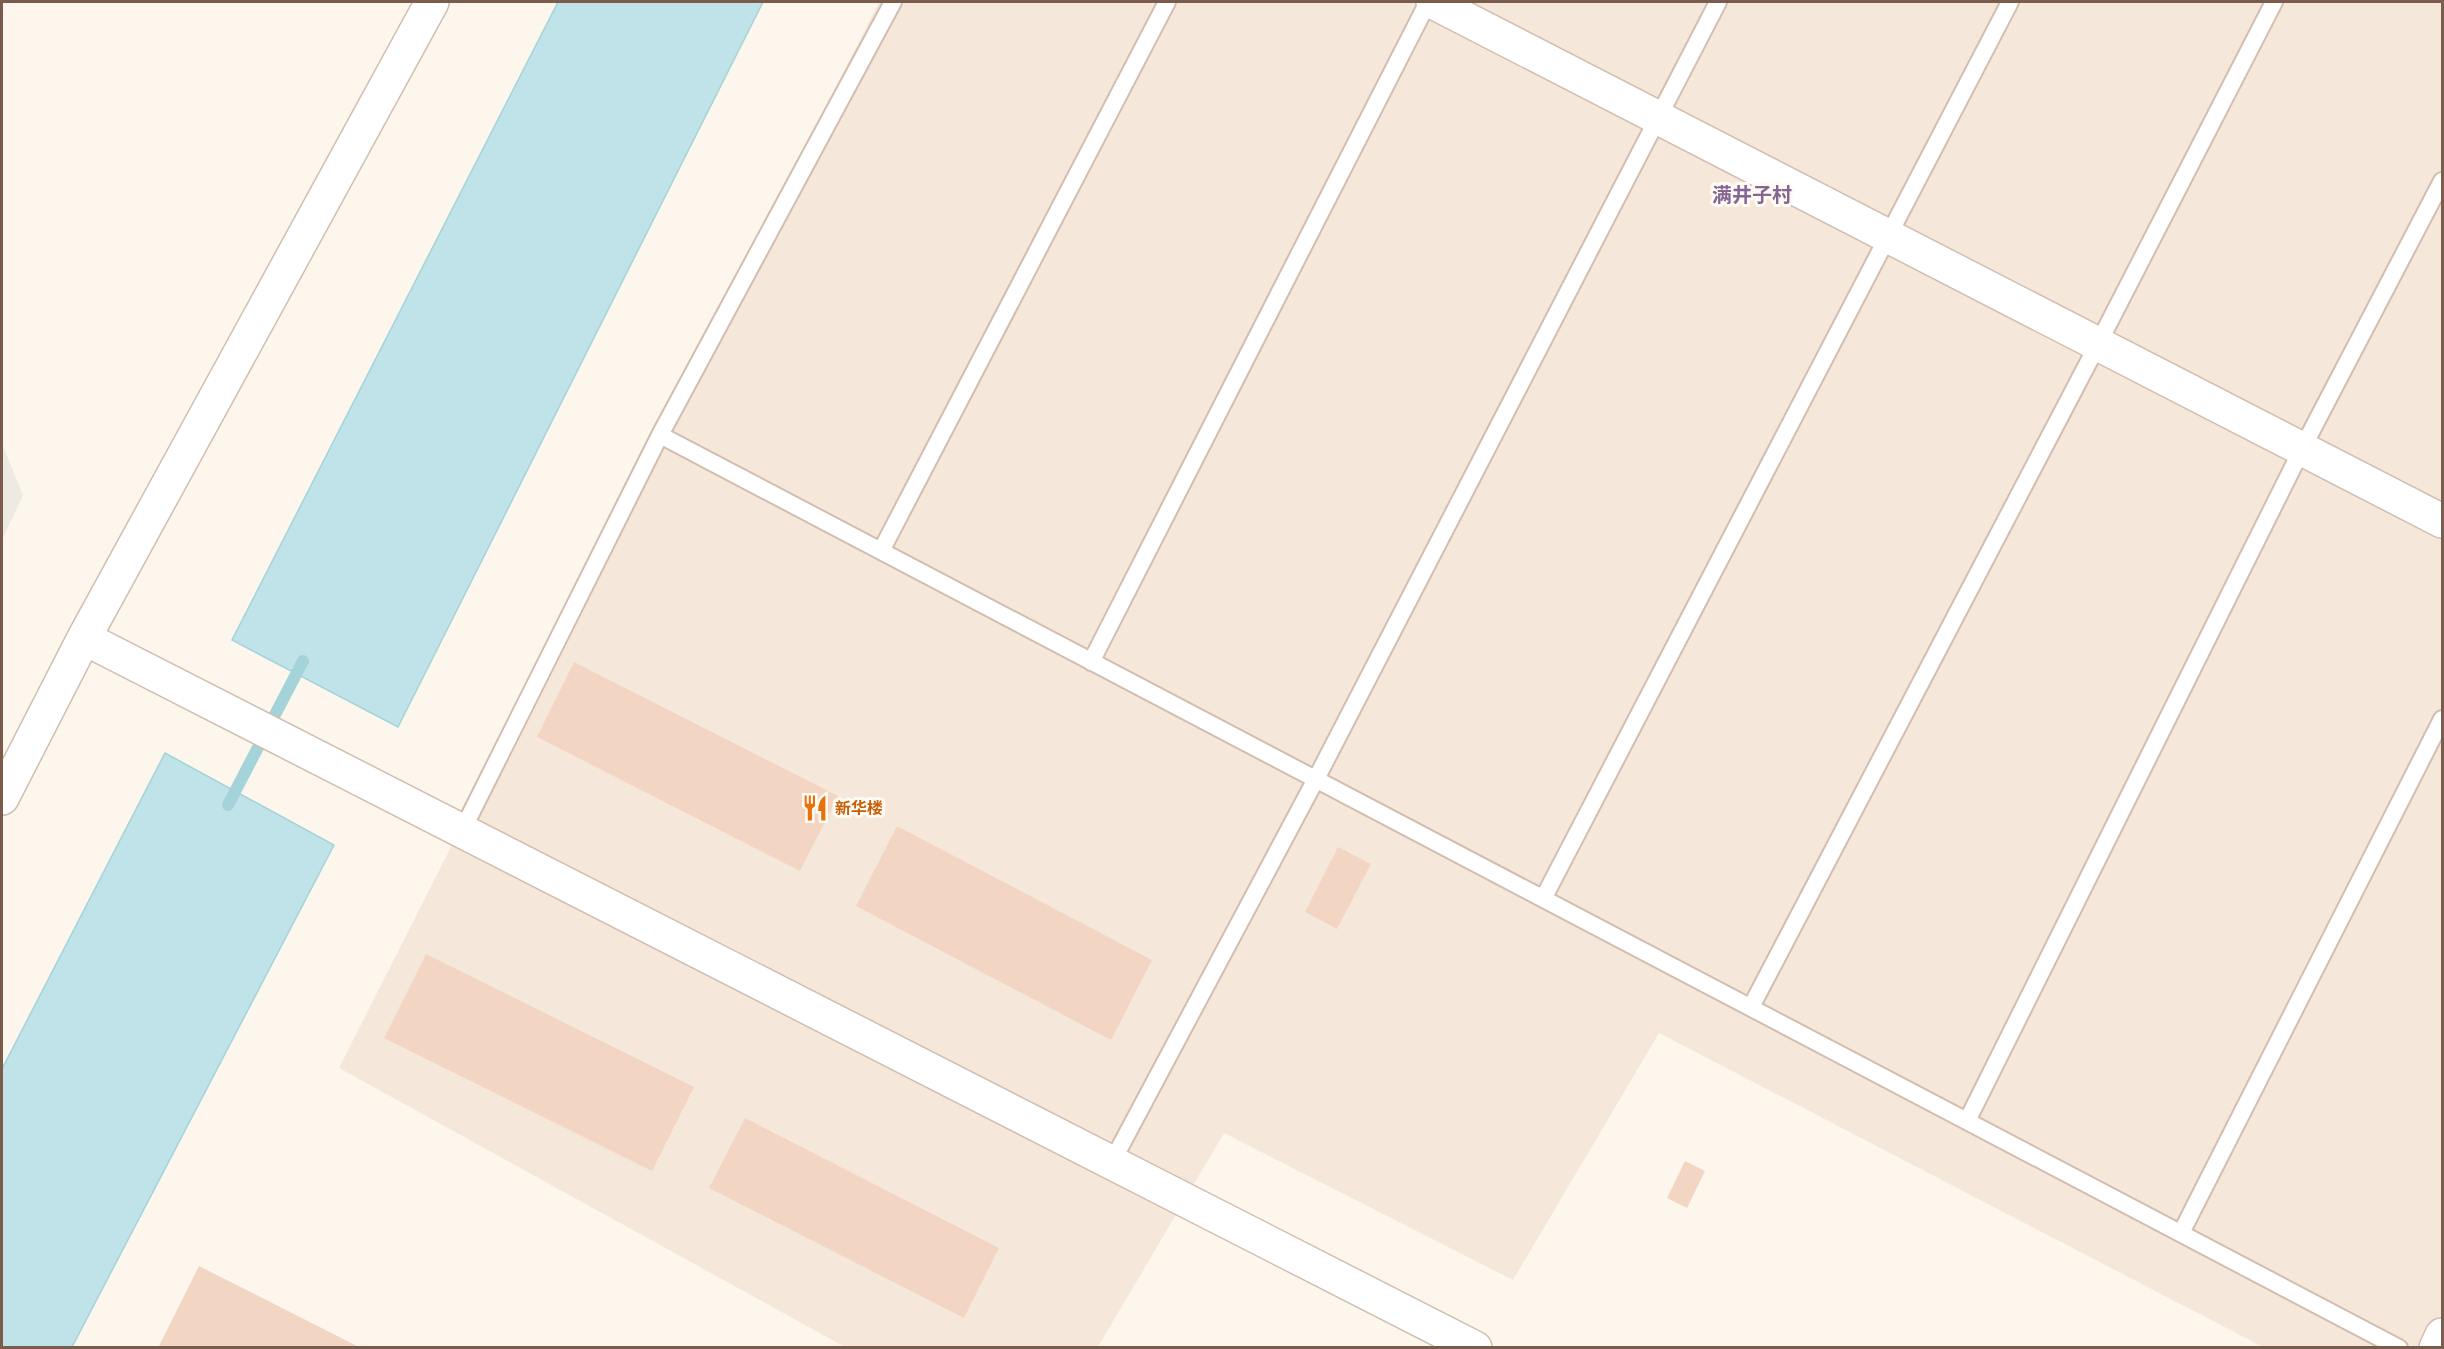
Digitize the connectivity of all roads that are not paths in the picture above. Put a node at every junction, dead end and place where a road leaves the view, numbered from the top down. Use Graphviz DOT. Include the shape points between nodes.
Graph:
graph roads {
  1 [pos="432,2"];
  2 [pos="893,2"];
  3 [pos="1167,2"];
  4 [pos="1431,2"];
  5 [pos="1718,2"];
  6 [pos="2010,2"];
  7 [pos="2274,2"];
  8 [pos="1658,117"];
  9 [pos="2442,182"];
  10 [pos="1889,236"];
  11 [pos="2098,344"];
  12 [pos="660,435"];
  13 [pos="2302,449"];
  14 [pos="2442,521"];
  15 [pos="880,551"];
  16 [pos="84,638"];
  17 [pos="1091,662"];
  18 [pos="2442,719"];
  19 [pos="1316,779"];
  20 [pos="2,798"];
  21 [pos="462,831"];
  22 [pos="1543,899"];
  23 [pos="1751,1007"];
  24 [pos="1967,1121"];
  25 [pos="1112,1162"];
  26 [pos="2181,1233"];
  27 [pos="2442,1335"];
  28 [pos="1475,1347"];
  29 [pos="2399,1347"];
  30 [pos="2436,1347"];
  1 -- 16 [label="street"];
  2 -- 12 [label="lane"];
  3 -- 15 [label="lane"];
  4 -- 8 [label="street"];
  4 -- 17 [label="lane"];
  5 -- 8 [label="lane"];
  6 -- 10 [label="lane"];
  7 -- 11 [label="lane"];
  8 -- 10 [label="street"];
  8 -- 19 [label="lane"];
  9 -- 13 [label="lane"];
  10 -- 11 [label="street"];
  10 -- 22 [label="lane"];
  11 -- 13 [label="street"];
  11 -- 23 [label="lane"];
  12 -- 15 [label="lane"];
  12 -- 21 [label="lane"];
  13 -- 14 [label="street"];
  13 -- 24 [label="lane"];
  15 -- 17 [label="lane"];
  16 -- 20 [label="street"];
  16 -- 21 [label="street"];
  17 -- 19 [label="lane"];
  18 -- 26 [label="lane"];
  19 -- 22 [label="lane"];
  19 -- 25 [label="lane"];
  21 -- 25 [label="street"];
  22 -- 23 [label="lane"];
  23 -- 24 [label="lane"];
  24 -- 26 [label="lane"];
  25 -- 28 [label="street"];
  26 -- 29 [label="lane"];
  27 -- 30 [label="street"];
}
